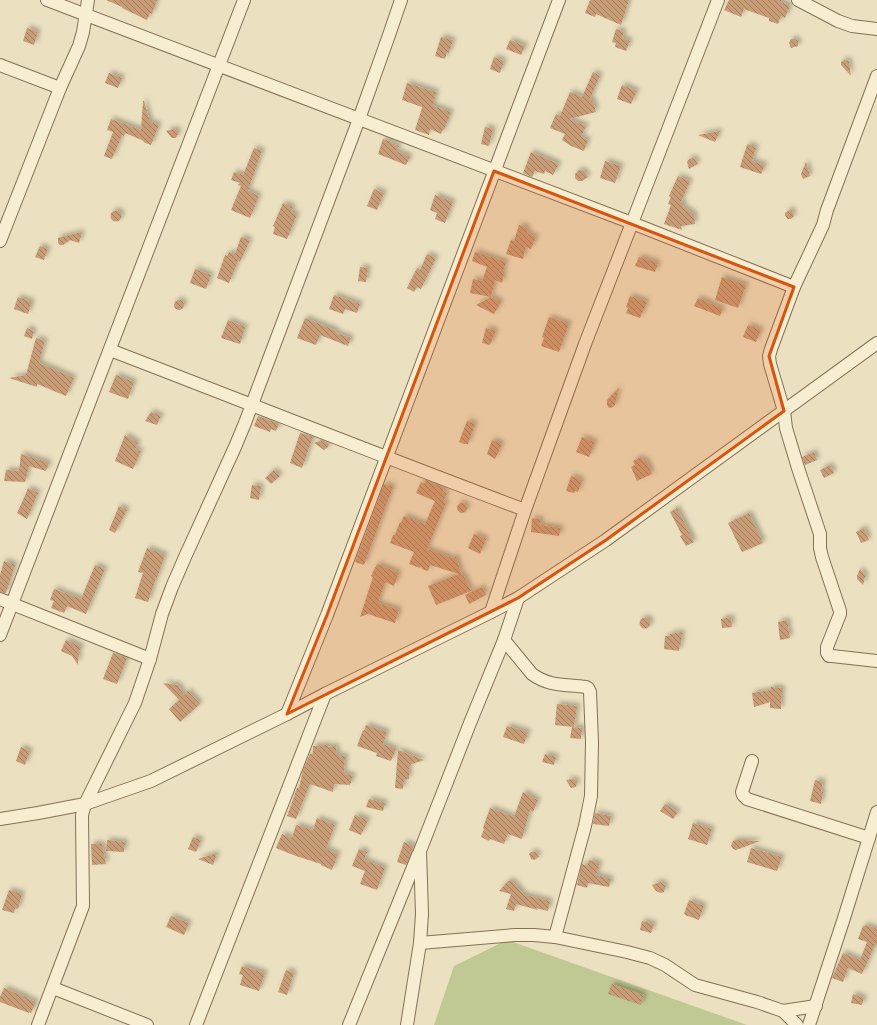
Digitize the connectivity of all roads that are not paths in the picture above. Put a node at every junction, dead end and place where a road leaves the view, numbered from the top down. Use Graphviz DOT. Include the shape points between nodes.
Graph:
graph roads {
  1 [pos="47,0"];
  2 [pos="88,0"];
  3 [pos="244,0"];
  4 [pos="401,0"];
  5 [pos="559,0"];
  6 [pos="718,0"];
  7 [pos="798,0"];
  8 [pos="86,15"];
  9 [pos="877,29"];
  10 [pos="0,64"];
  11 [pos="218,65"];
  12 [pos="877,76"];
  13 [pos="60,88"];
  14 [pos="359,119"];
  15 [pos="494,171"];
  16 [pos="632,223"];
  17 [pos="0,241"];
  18 [pos="794,287"];
  19 [pos="877,343"];
  20 [pos="110,350"];
  21 [pos="252,404"];
  22 [pos="784,411"];
  23 [pos="386,458"];
  24 [pos="525,510"];
  25 [pos="518,598"];
  26 [pos="0,599"];
  27 [pos="13,604"];
  28 [pos="491,612"];
  29 [pos="0,635"];
  30 [pos="504,640"];
  31 [pos="150,660"];
  32 [pos="877,662"];
  33 [pos="325,694"];
  34 [pos="287,714"];
  35 [pos="752,761"];
  36 [pos="85,804"];
  37 [pos="877,812"];
  38 [pos="0,819"];
  39 [pos="869,838"];
  40 [pos="420,851"];
  41 [pos="555,937"];
  42 [pos="420,943"];
  43 [pos="53,988"];
  44 [pos="816,1006"];
  45 [pos="783,1011"];
  46 [pos="38,1025"];
  47 [pos="147,1025"];
  48 [pos="196,1025"];
  49 [pos="350,1025"];
  50 [pos="407,1025"];
  51 [pos="797,1025"];
  52 [pos="809,1025"];
  1 -- 8 [label="street"];
  2 -- 8 [label="street"];
  3 -- 11 [label="street"];
  4 -- 14 [label="street"];
  5 -- 15 [label="street"];
  6 -- 16 [label="street"];
  7 -- 9 [label="street" via="838,21 852,26"];
  8 -- 11 [label="street"];
  8 -- 13 [label="street" via="79,46"];
  10 -- 13 [label="street"];
  11 -- 14 [label="street"];
  11 -- 20 [label="street"];
  12 -- 18 [label="street" via="823,225"];
  13 -- 17 [label="street"];
  14 -- 15 [label="street"];
  14 -- 21 [label="street"];
  15 -- 16 [label="street"];
  15 -- 23 [label="street"];
  16 -- 18 [label="street"];
  16 -- 24 [label="street"];
  18 -- 22 [label="street" via="769,356"];
  19 -- 22 [label="street"];
  20 -- 21 [label="street"];
  20 -- 27 [label="street"];
  21 -- 23 [label="street"];
  21 -- 31 [label="street" via="172,587"];
  22 -- 25 [label="street" via="606,540"];
  22 -- 32 [label="street" via="788,434 820,534 822,558 840,611 827,653 829,656"];
  23 -- 24 [label="street"];
  23 -- 34 [label="street"];
  24 -- 28 [label="street"];
  25 -- 28 [label="street"];
  25 -- 30 [label="street"];
  26 -- 27 [label="street"];
  27 -- 29 [label="street"];
  27 -- 31 [label="street"];
  28 -- 33 [label="street"];
  30 -- 40 [label="street"];
  30 -- 41 [label="street" via="532,674 556,685 586,687 590,692 591,796"];
  31 -- 36 [label="street" via="135,703"];
  33 -- 34 [label="street"];
  33 -- 48 [label="street"];
  34 -- 36 [label="street" via="151,781"];
  35 -- 39 [label="street" via="742,792 747,798"];
  36 -- 38 [label="street"];
  36 -- 43 [label="street" via="82,815 83,906"];
  37 -- 39 [label="street"];
  39 -- 44 [label="street"];
  40 -- 42 [label="street"];
  40 -- 49 [label="street"];
  41 -- 42 [label="street" via="515,935"];
  41 -- 45 [label="street" via="650,958 695,985"];
  42 -- 50 [label="street"];
  43 -- 46 [label="street"];
  43 -- 47 [label="street"];
  44 -- 45 [label="street"];
  44 -- 52 [label="street"];
  45 -- 51 [label="street"];
}
